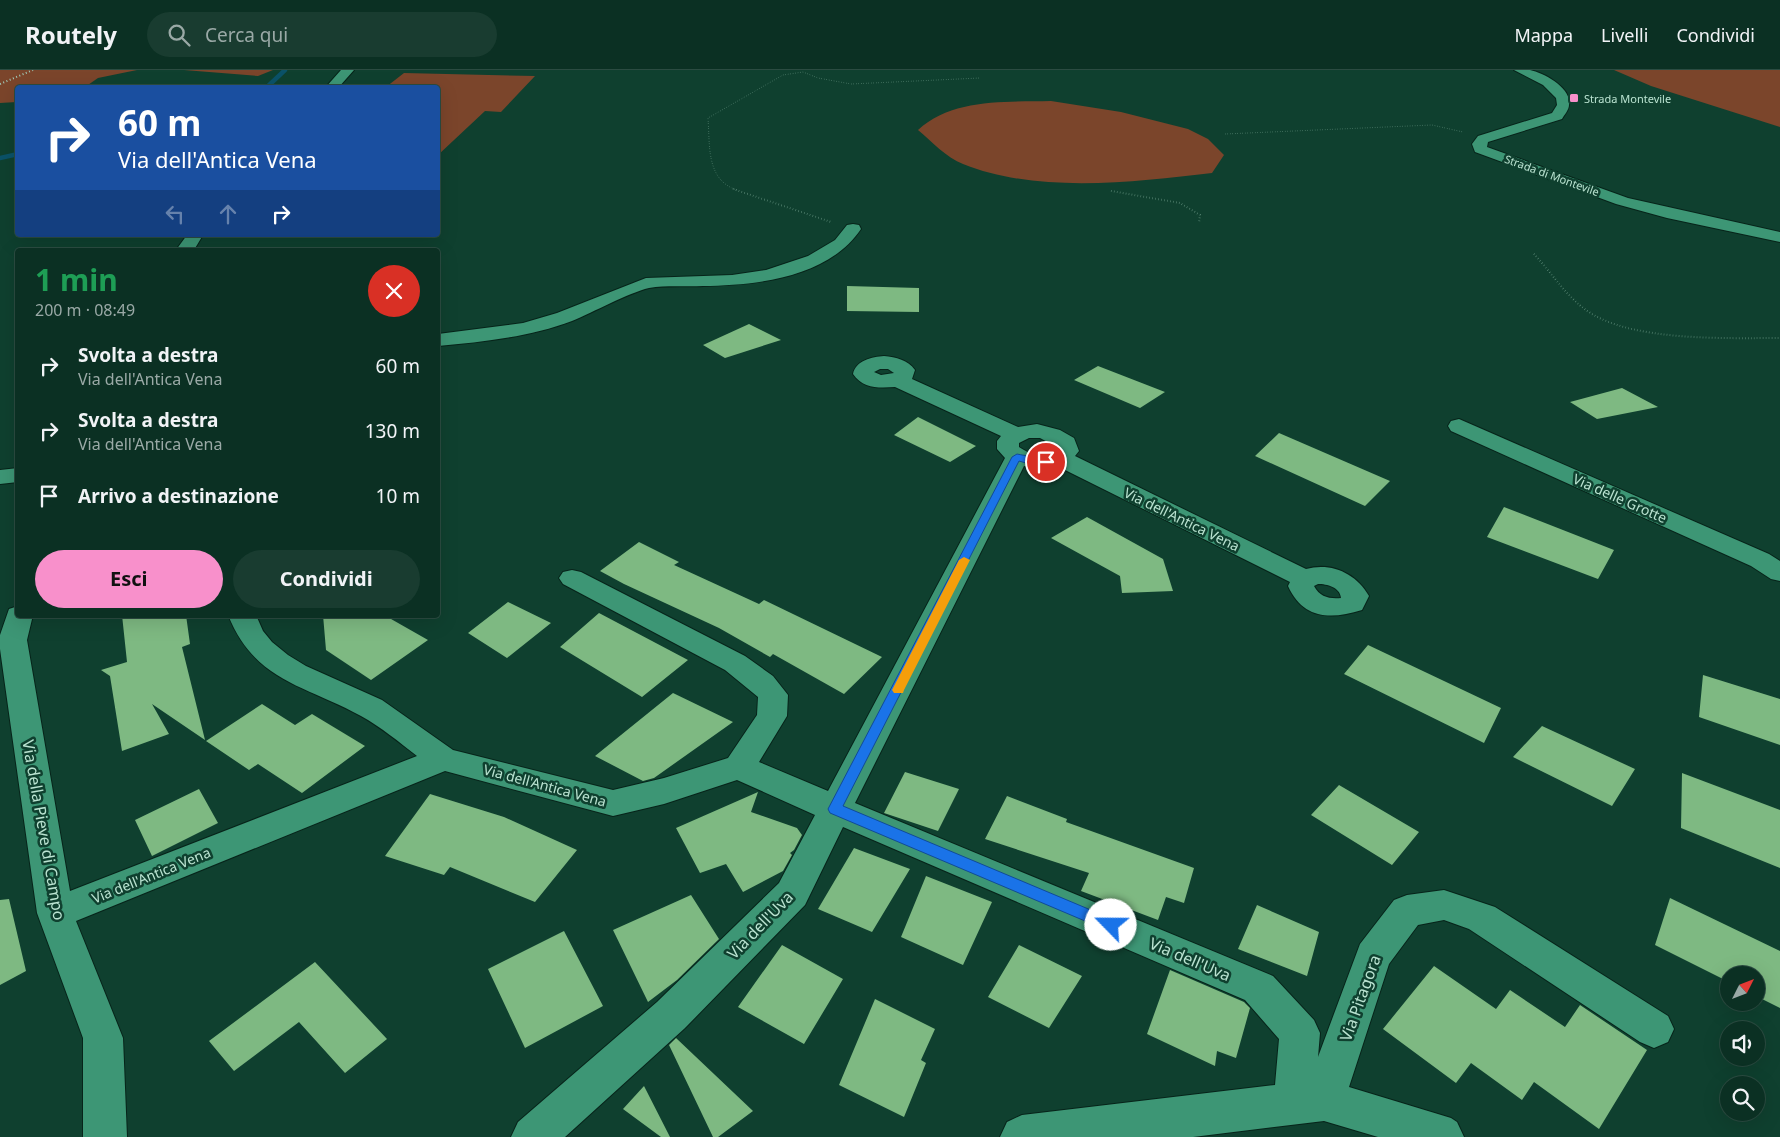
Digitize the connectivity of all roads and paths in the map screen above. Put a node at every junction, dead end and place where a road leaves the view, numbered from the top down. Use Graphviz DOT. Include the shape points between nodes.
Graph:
graph roads {
  1 [pos="348,70"];
  2 [pos="1520,70"];
  3 [pos="980,78"];
  4 [pos="333,85"];
  5 [pos="1225,134"];
  6 [pos="1482,140"];
  7 [pos="1111,191"];
  8 [pos="1199,223"];
  9 [pos="853,229"];
  10 [pos="194,237"];
  11 [pos="1780,237"];
  12 [pos="186,248"];
  13 [pos="1534,254"];
  14 [pos="1780,338"];
  15 [pos="440,340"];
  16 [pos="898,380"];
  17 [pos="1459,426"];
  18 [pos="1016,446"];
  19 [pos="15,475"];
  20 [pos="0,477"];
  21 [pos="1780,573"];
  22 [pos="572,578"];
  23 [pos="1305,579"];
  24 [pos="18,618"];
  25 [pos="243,618"];
  26 [pos="443,759"];
  27 [pos="739,767"];
  28 [pos="835,809"];
  29 [pos="55,913"];
  30 [pos="1654,1029"];
  31 [pos="1309,1101"];
  32 [pos="102,1134"];
  33 [pos="533,1137"];
  34 [pos="1022,1137"];
  35 [pos="1442,1137"];
  1 -- 4 [label="street"];
  2 -- 6 [label="street, Strada di Montevile" via="1548,83 1561,94 1563,104 1557,116"];
  3 -- 9 [label="path" via="851,84 803,72 784,75 708,118 712,167 724,186"];
  5 -- 6 [label="path" via="1432,125"];
  6 -- 11 [label="street, Strada di Montevile" via="1480,149 1622,201"];
  7 -- 8 [label="path" via="1180,203 1200,215"];
  9 -- 15 [label="street" via="841,244 814,260 769,274 732,280 646,283 564,317 524,329"];
  10 -- 12 [label="street"];
  13 -- 14 [label="path" via="1564,293 1589,313 1629,328 1699,338"];
  16 -- 18 [label="street"];
  17 -- 21 [label="street, Via delle Grotte" via="1760,560"];
  18 -- 23 [label="street, Via dell'Antica Vena" via="1028,431 1043,431 1057,436 1066,443 1067,451 1060,458"];
  18 -- 28 [label="street"];
  19 -- 20 [label="street"];
  22 -- 27 [label="street" via="735,663 774,695 772,716"];
  24 -- 29 [label="street, Via della Pieve di Campo" via="14,640"];
  25 -- 26 [label="street" via="246,627 266,652 283,666 372,708"];
  26 -- 27 [label="street, Via dell'Antica Vena" via="613,803"];
  26 -- 29 [label="street, Via dell'Antica Vena"];
  27 -- 28 [label="street"];
  28 -- 31 [label="street, Via dell'Uva" via="1259,988 1300,1033"];
  28 -- 33 [label="street, Via dell'Uva" via="792,894 672,1015"];
  29 -- 32 [label="street, Via della Pieve di Campo" via="103,1038"];
  30 -- 31 [label="street, Via Pitagora" via="1482,918 1444,905 1407,911 1373,956"];
  31 -- 34 [label="street"];
  31 -- 35 [label="street"];
}
